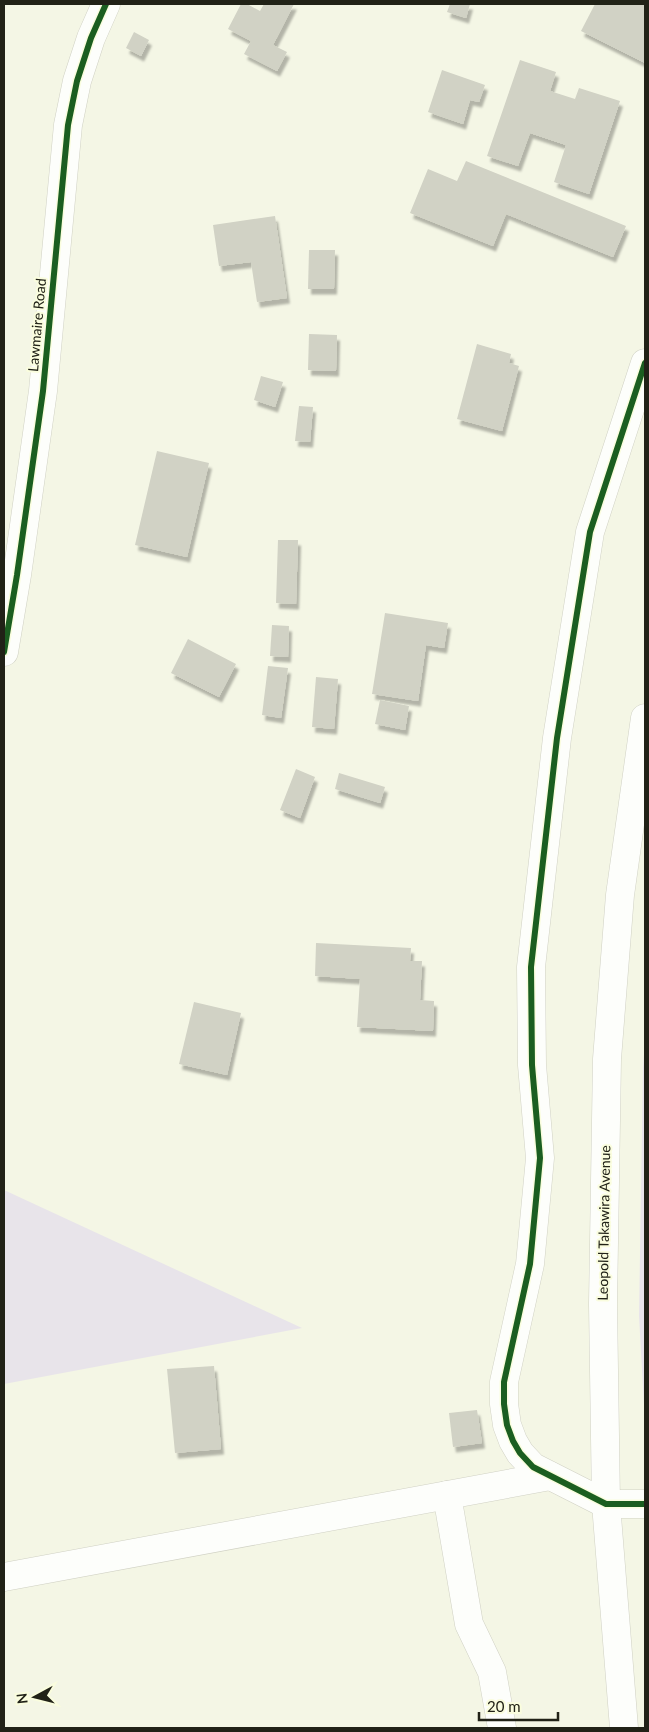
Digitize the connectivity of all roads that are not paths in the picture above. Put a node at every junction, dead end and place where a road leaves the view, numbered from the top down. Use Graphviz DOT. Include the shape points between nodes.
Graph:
graph roads {
  1 [pos="106,4"];
  2 [pos="645,363"];
  3 [pos="4,652"];
  4 [pos="645,718"];
  5 [pos="550,1476"];
  6 [pos="447,1495"];
  7 [pos="606,1504"];
  8 [pos="645,1504"];
  9 [pos="4,1577"];
  10 [pos="502,1728"];
  11 [pos="624,1728"];
  1 -- 3 [label="main road, Lawmaire Road" via="77,81 68,125 43,391"];
  2 -- 5 [label="main road" via="590,532 557,738 531,967 532,1065 540,1158 530,1264 504,1382 504,1404 512,1441 533,1467"];
  4 -- 7 [label="main road, Leopold Takawira Avenue" via="620,895 607,1058 603,1304"];
  5 -- 6 [label="main road"];
  5 -- 7 [label="main road"];
  6 -- 9 [label="main road"];
  6 -- 10 [label="main road" via="469,1624 492,1672"];
  7 -- 8 [label="main road"];
  7 -- 11 [label="main road, Leopold Takawira Avenue"];
}
